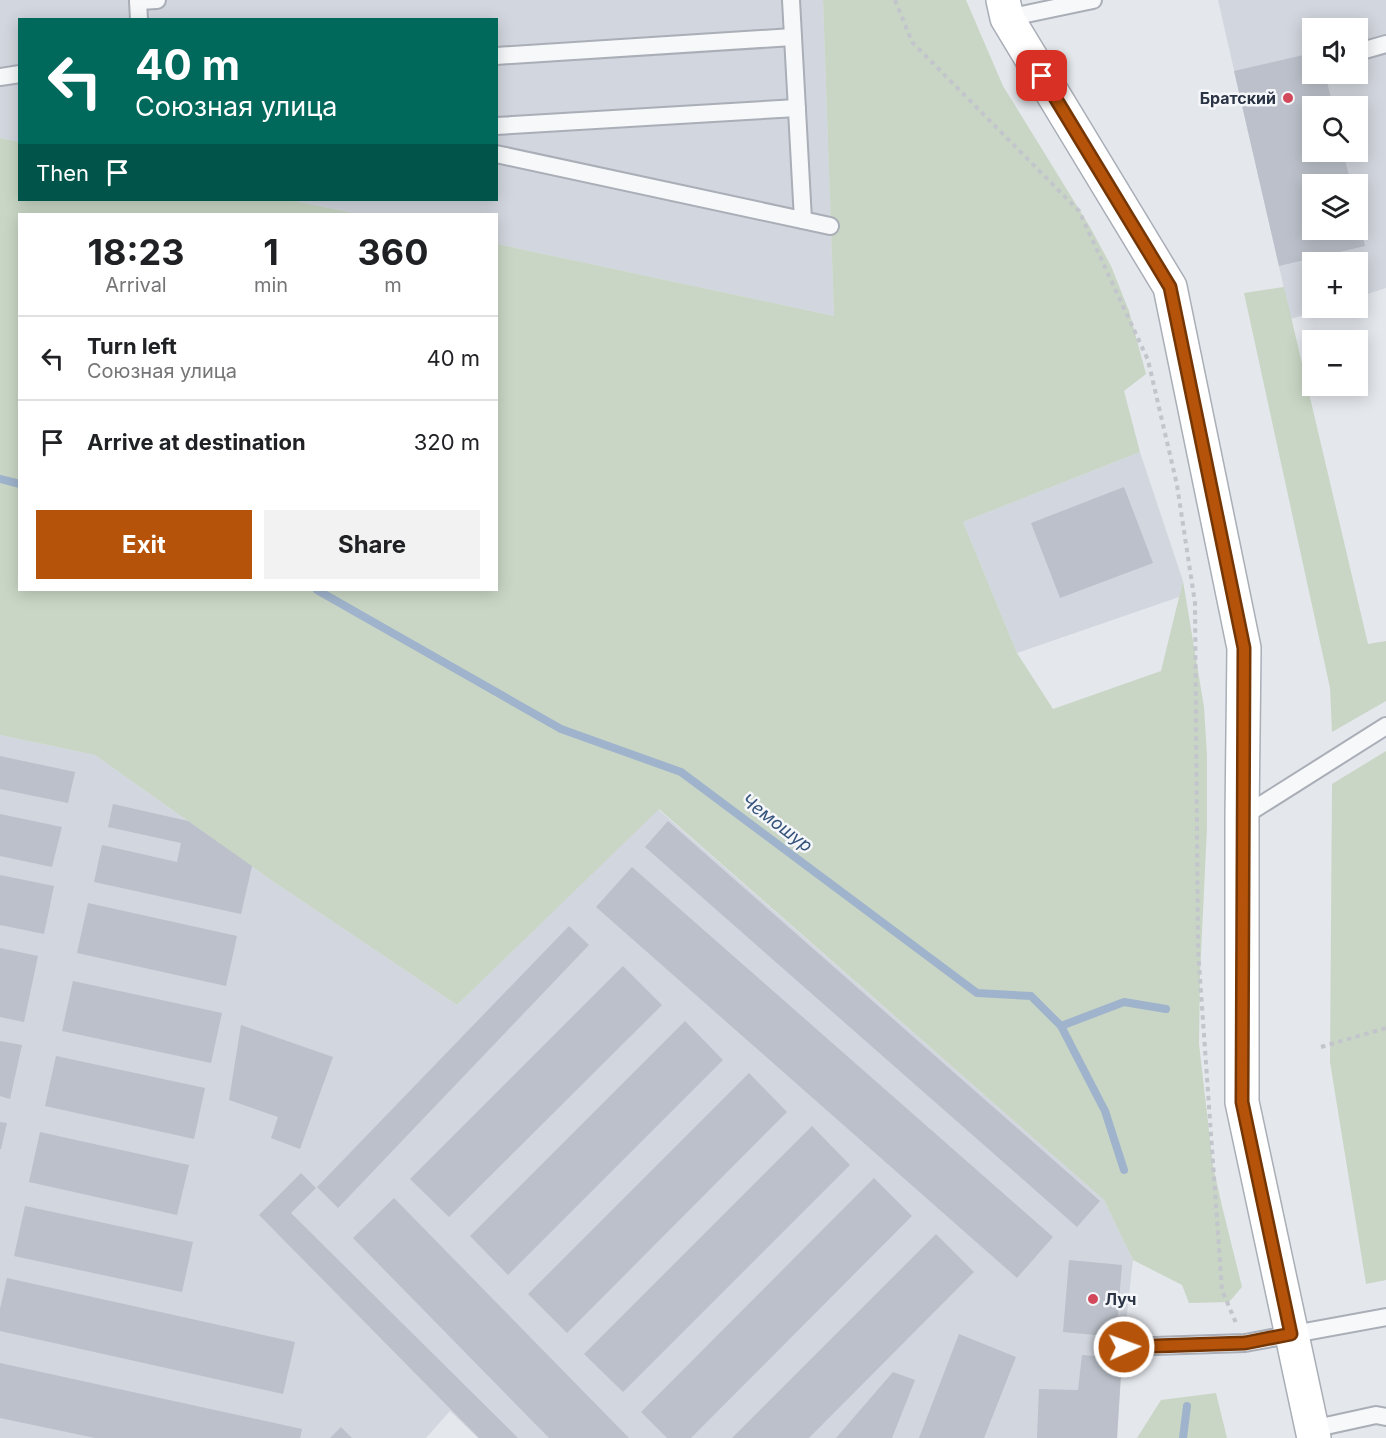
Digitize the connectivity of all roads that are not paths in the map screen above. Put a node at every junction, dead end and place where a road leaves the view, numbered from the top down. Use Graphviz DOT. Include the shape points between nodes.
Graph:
graph roads {
  1 [pos="157,0"];
  2 [pos="791,0"];
  3 [pos="1093,0"];
  4 [pos="138,1"];
  5 [pos="1005,9"];
  6 [pos="139,18"];
  7 [pos="793,37"];
  8 [pos="1386,44"];
  9 [pos="1368,49"];
  10 [pos="498,56"];
  11 [pos="18,74"];
  12 [pos="0,77"];
  13 [pos="797,108"];
  14 [pos="498,126"];
  15 [pos="498,154"];
  16 [pos="803,220"];
  17 [pos="830,226"];
  18 [pos="1386,726"];
  19 [pos="1242,817"];
  20 [pos="1386,1317"];
  21 [pos="1291,1334"];
  22 [pos="1124,1347"];
  23 [pos="1386,1417"];
  24 [pos="1313,1434"];
  1 -- 4 [label="lane"];
  2 -- 7 [label="lane"];
  3 -- 5 [label="lane"];
  4 -- 6 [label="lane"];
  5 -- 19 [label="main road" via="1170,287 1244,648"];
  7 -- 10 [label="lane"];
  7 -- 13 [label="lane"];
  8 -- 9 [label="lane"];
  11 -- 12 [label="lane"];
  13 -- 14 [label="lane"];
  13 -- 16 [label="lane"];
  15 -- 16 [label="lane"];
  16 -- 17 [label="lane"];
  18 -- 19 [label="lane"];
  19 -- 21 [label="main road" via="1242,1102"];
  20 -- 21 [label="lane"];
  21 -- 22 [label="lane" via="1245,1343"];
  21 -- 24 [label="main road"];
  23 -- 24 [label="lane" via="1376,1416"];
}
